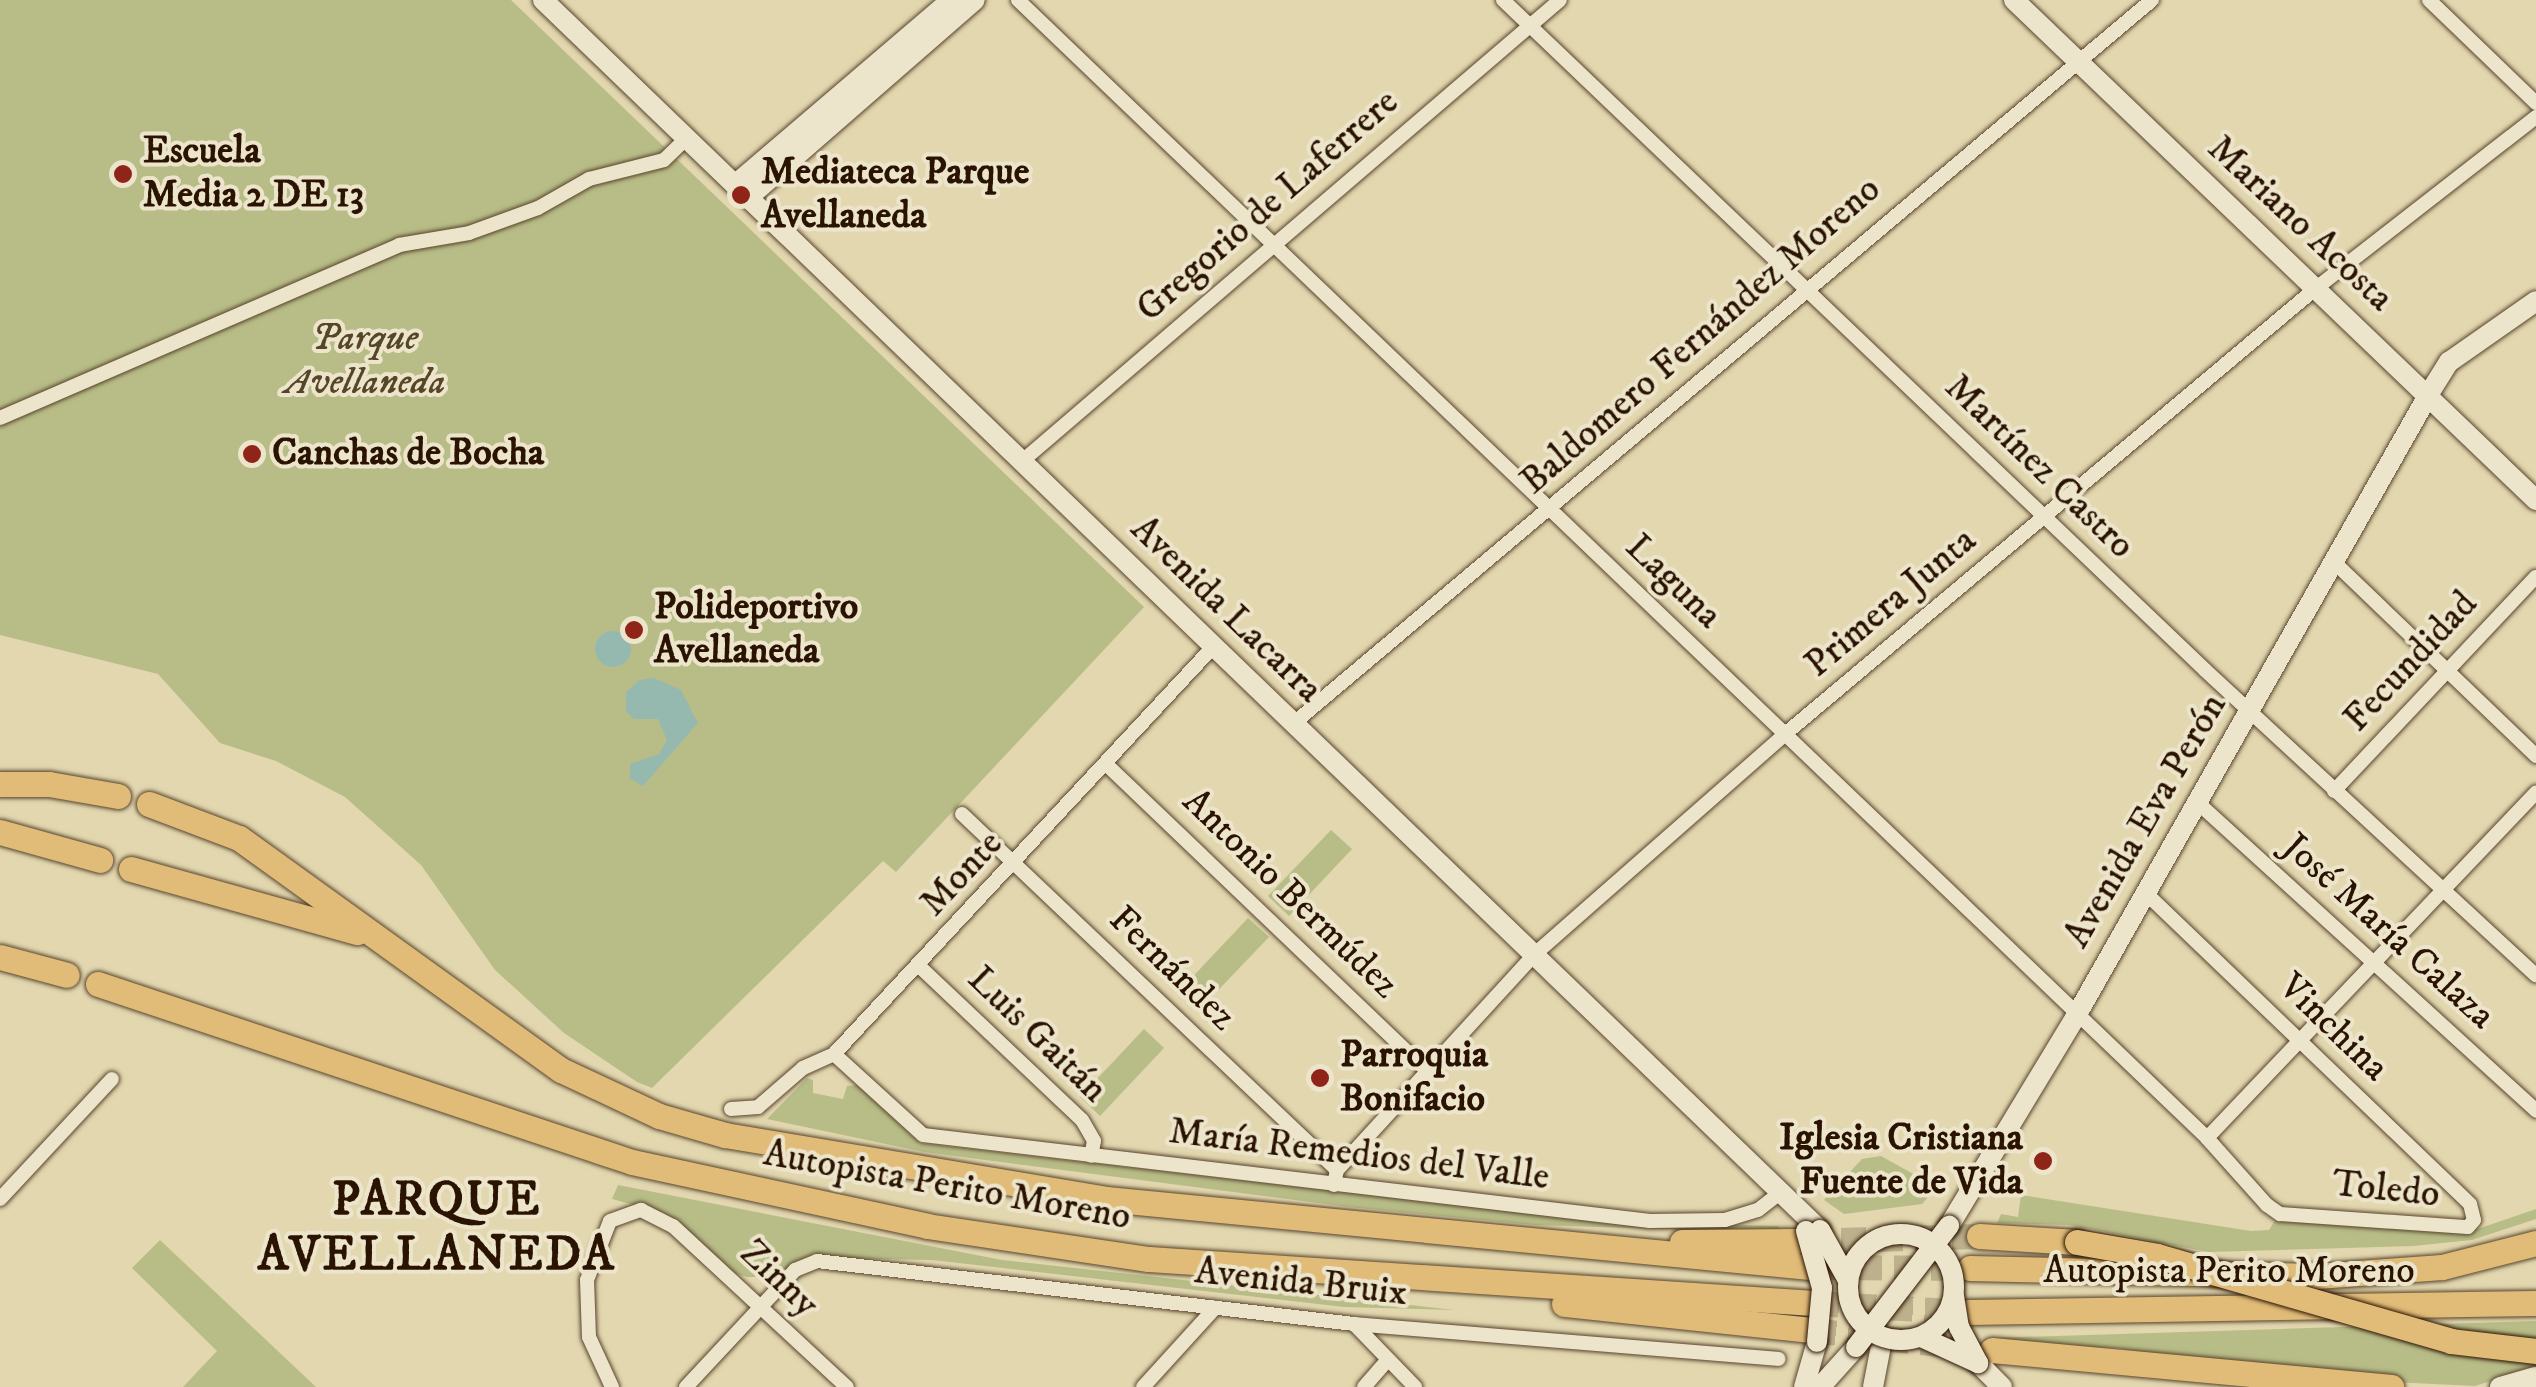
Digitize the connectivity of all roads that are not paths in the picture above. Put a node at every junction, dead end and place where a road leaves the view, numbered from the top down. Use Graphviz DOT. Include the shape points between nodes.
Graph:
graph roads {
  1 [pos="543,0"];
  2 [pos="951,0"];
  3 [pos="976,0"];
  4 [pos="1018,0"];
  5 [pos="1503,0"];
  6 [pos="1560,0"];
  7 [pos="2014,0"];
  8 [pos="2152,0"];
  9 [pos="2429,0"];
  10 [pos="1530,26"];
  11 [pos="2075,58"];
  12 [pos="2536,103"];
  13 [pos="2536,117"];
  14 [pos="688,136"];
  15 [pos="743,189"];
  16 [pos="1272,244"];
  17 [pos="1806,288"];
  18 [pos="2315,288"];
  19 [pos="2536,301"];
  20 [pos="2430,392"];
  21 [pos="0,418"];
  22 [pos="1020,464"];
  23 [pos="2536,500"];
  24 [pos="1550,510"];
  25 [pos="2044,517"];
  26 [pos="2335,563"];
  27 [pos="2536,577"];
  28 [pos="1214,646"];
  29 [pos="2448,669"];
  30 [pos="2250,712"];
  31 [pos="1294,723"];
  32 [pos="1785,734"];
  33 [pos="2536,756"];
  34 [pos="1108,765"];
  35 [pos="0,784"];
  36 [pos="2334,791"];
  37 [pos="2536,794"];
  38 [pos="118,796"];
  39 [pos="2196,802"];
  40 [pos="149,804"];
  41 [pos="962,814"];
  42 [pos="0,832"];
  43 [pos="100,860"];
  44 [pos="1016,865"];
  45 [pos="131,868"];
  46 [pos="2443,890"];
  47 [pos="2144,892"];
  48 [pos="376,938"];
  49 [pos="1536,954"];
  50 [pos="0,957"];
  51 [pos="2374,963"];
  52 [pos="919,966"];
  53 [pos="67,975"];
  54 [pos="2536,975"];
  55 [pos="98,984"];
  56 [pos="2076,1016"];
  57 [pos="2300,1042"];
  58 [pos="834,1054"];
  59 [pos="1427,1071"];
  60 [pos="112,1079"];
  61 [pos="731,1109"];
  62 [pos="2536,1111"];
  63 [pos="2207,1138"];
  64 [pos="1091,1156"];
  65 [pos="1336,1178"];
  66 [pos="1780,1193"];
  67 [pos="0,1199"];
  68 [pos="2474,1212"];
  69 [pos="2280,1214"];
  70 [pos="1808,1234"];
  71 [pos="1980,1236"];
  72 [pos="2536,1243"];
  73 [pos="1562,1245"];
  74 [pos="1934,1246"];
  75 [pos="1810,1266"];
  76 [pos="1970,1268"];
  77 [pos="1400,1280"];
  78 [pos="1848,1280"];
  79 [pos="1814,1303"];
  80 [pos="761,1304"];
  81 [pos="1961,1304"];
  82 [pos="2536,1304"];
  83 [pos="1215,1308"];
  84 [pos="1354,1324"];
  85 [pos="1814,1336"];
  86 [pos="1921,1337"];
  87 [pos="1872,1341"];
  88 [pos="2536,1351"];
  89 [pos="1985,1356"];
  90 [pos="2045,1358"];
  91 [pos="1779,1359"];
  92 [pos="1387,1361"];
  93 [pos="2209,1373"];
  94 [pos="2536,1377"];
  95 [pos="612,1387"];
  96 [pos="686,1387"];
  97 [pos="847,1387"];
  98 [pos="1143,1387"];
  99 [pos="1364,1387"];
  100 [pos="1415,1387"];
  101 [pos="1804,1387"];
  102 [pos="1820,1387"];
  103 [pos="1873,1387"];
  104 [pos="2002,1387"];
  105 [pos="2160,1387"];
  106 [pos="2242,1387"];
  107 [pos="2390,1387"];
  108 [pos="2500,1387"];
  1 -- 14 [label="street, Avenida Lacarra"];
  2 -- 15 [label="street"];
  3 -- 15 [label="street"];
  4 -- 16 [label="street, Laguna"];
  5 -- 10 [label="street, Martínez Castro"];
  6 -- 10 [label="street, Gregorio de Laferrere"];
  7 -- 11 [label="street, Mariano Acosta"];
  8 -- 11 [label="street, Baldomero Fernández Moreno"];
  9 -- 12 [label="street"];
  10 -- 16 [label="street, Gregorio de Laferrere"];
  10 -- 17 [label="street, Martínez Castro"];
  11 -- 17 [label="street, Baldomero Fernández Moreno"];
  11 -- 18 [label="street, Mariano Acosta"];
  13 -- 18 [label="street, Primera Junta"];
  14 -- 15 [label="street, Avenida Lacarra"];
  14 -- 21 [label="street" via="664,160 588,179 538,208 469,233 399,245"];
  15 -- 22 [label="street, Avenida Lacarra"];
  16 -- 22 [label="street, Gregorio de Laferrere"];
  16 -- 24 [label="street, Laguna"];
  17 -- 24 [label="street, Baldomero Fernández Moreno"];
  17 -- 25 [label="street, Martínez Castro"];
  18 -- 20 [label="street, Mariano Acosta"];
  18 -- 25 [label="street, Primera Junta"];
  19 -- 20 [label="street, Avenida Eva Perón" via="2449,362"];
  20 -- 23 [label="street, Mariano Acosta"];
  20 -- 26 [label="street, Avenida Eva Perón"];
  22 -- 28 [label="street, Avenida Lacarra"];
  24 -- 31 [label="street, Baldomero Fernández Moreno"];
  24 -- 32 [label="street, Laguna"];
  25 -- 30 [label="street, Martínez Castro"];
  25 -- 32 [label="street, Primera Junta"];
  26 -- 29 [label="street"];
  26 -- 30 [label="street, Avenida Eva Perón"];
  27 -- 29 [label="street, Fecundidad"];
  28 -- 31 [label="street, Avenida Lacarra"];
  28 -- 34 [label="street, Monte"];
  29 -- 33 [label="street"];
  29 -- 36 [label="street, Fecundidad"];
  30 -- 36 [label="street, Martínez Castro"];
  30 -- 39 [label="street, Avenida Eva Perón"];
  31 -- 49 [label="street, Avenida Lacarra"];
  32 -- 49 [label="street, Primera Junta"];
  32 -- 56 [label="street, Laguna"];
  34 -- 44 [label="street, Monte"];
  34 -- 59 [label="street, Antonio Bermúdez"];
  35 -- 38 [label="highway"];
  36 -- 46 [label="street, Martínez Castro"];
  37 -- 46 [label="street"];
  39 -- 47 [label="street, Avenida Eva Perón"];
  39 -- 51 [label="street, José María Calaza"];
  40 -- 48 [label="highway, Autopista Perito Moreno" via="240,838"];
  41 -- 44 [label="street, Fernández"];
  42 -- 43 [label="highway"];
  44 -- 52 [label="street, Monte"];
  44 -- 65 [label="street, Fernández"];
  45 -- 48 [label="highway, Autopista Perito Moreno"];
  46 -- 51 [label="street"];
  46 -- 54 [label="street, Martínez Castro"];
  47 -- 56 [label="street, Avenida Eva Perón"];
  47 -- 57 [label="street, Vinchina"];
  48 -- 73 [label="highway, Autopista Perito Moreno" via="561,1070 658,1116 725,1134 1106,1199"];
  49 -- 59 [label="street, Primera Junta"];
  49 -- 66 [label="street, Avenida Lacarra"];
  50 -- 53 [label="highway"];
  51 -- 57 [label="street"];
  51 -- 62 [label="street, José María Calaza"];
  52 -- 58 [label="street, Monte"];
  52 -- 64 [label="street, Luis Gaitán" via="1082,1120 1094,1140"];
  55 -- 77 [label="highway, Autopista Perito Moreno" via="632,1162 745,1190 926,1226 1149,1259"];
  56 -- 63 [label="street, Laguna"];
  56 -- 74 [label="street, Avenida Eva Perón, bridge"];
  57 -- 63 [label="street"];
  57 -- 68 [label="street, Vinchina"];
  58 -- 61 [label="street, Monte" via="803,1068 758,1107"];
  58 -- 64 [label="street, María Remedios del Valle" via="923,1135"];
  59 -- 65 [label="street, Primera Junta"];
  60 -- 67 [label="street"];
  63 -- 69 [label="street, Laguna"];
  64 -- 65 [label="street, María Remedios del Valle"];
  65 -- 66 [label="street, María Remedios del Valle" via="1698,1222 1758,1210"];
  66 -- 70 [label="street, Avenida Lacarra"];
  68 -- 69 [label="street, Toledo" via="2468,1228 2452,1231"];
  70 -- 73 [label="highway"];
  70 -- 78 [label="street, bridge"];
  70 -- 85 [label="street, bridge" via="1822,1288"];
  71 -- 88 [label="highway, bridge" via="2157,1256 2452,1342"];
  72 -- 76 [label="highway, Autopista Perito Moreno" via="2442,1267 2317,1276"];
  73 -- 75 [label="highway, Autopista Perito Moreno"];
  74 -- 78 [label="street, bridge" via="1910,1235 1884,1237 1862,1252"];
  74 -- 81 [label="street, bridge" via="1950,1266"];
  74 -- 87 [label="street, Avenida Eva Perón, bridge"];
  77 -- 79 [label="highway, Autopista Perito Moreno"];
  77 -- 85 [label="highway"];
  78 -- 87 [label="street, bridge" via="1852,1309"];
  80 -- 83 [label="street, Avenida Bruix" via="796,1270 817,1261"];
  80 -- 95 [label="street, Zinny" via="666,1221 631,1210 610,1221 587,1280 585,1317"];
  80 -- 96 [label="street"];
  80 -- 97 [label="street, Zinny"];
  81 -- 82 [label="highway, Autopista Perito Moreno"];
  81 -- 86 [label="street, bridge"];
  81 -- 89 [label="street, bridge" via="1960,1327"];
  83 -- 84 [label="street, Avenida Bruix"];
  83 -- 98 [label="street"];
  84 -- 91 [label="street, Avenida Bruix"];
  84 -- 92 [label="street"];
  85 -- 101 [label="street"];
  86 -- 87 [label="street, bridge"];
  86 -- 89 [label="street, bridge"];
  87 -- 102 [label="street, Avenida Eva Perón"];
  87 -- 103 [label="street"];
  89 -- 90 [label="highway"];
  89 -- 104 [label="street"];
  90 -- 93 [label="highway"];
  90 -- 105 [label="highway"];
  92 -- 99 [label="street"];
  92 -- 100 [label="street"];
  93 -- 106 [label="highway"];
  93 -- 107 [label="highway"];
  94 -- 108 [label="street"];
}
